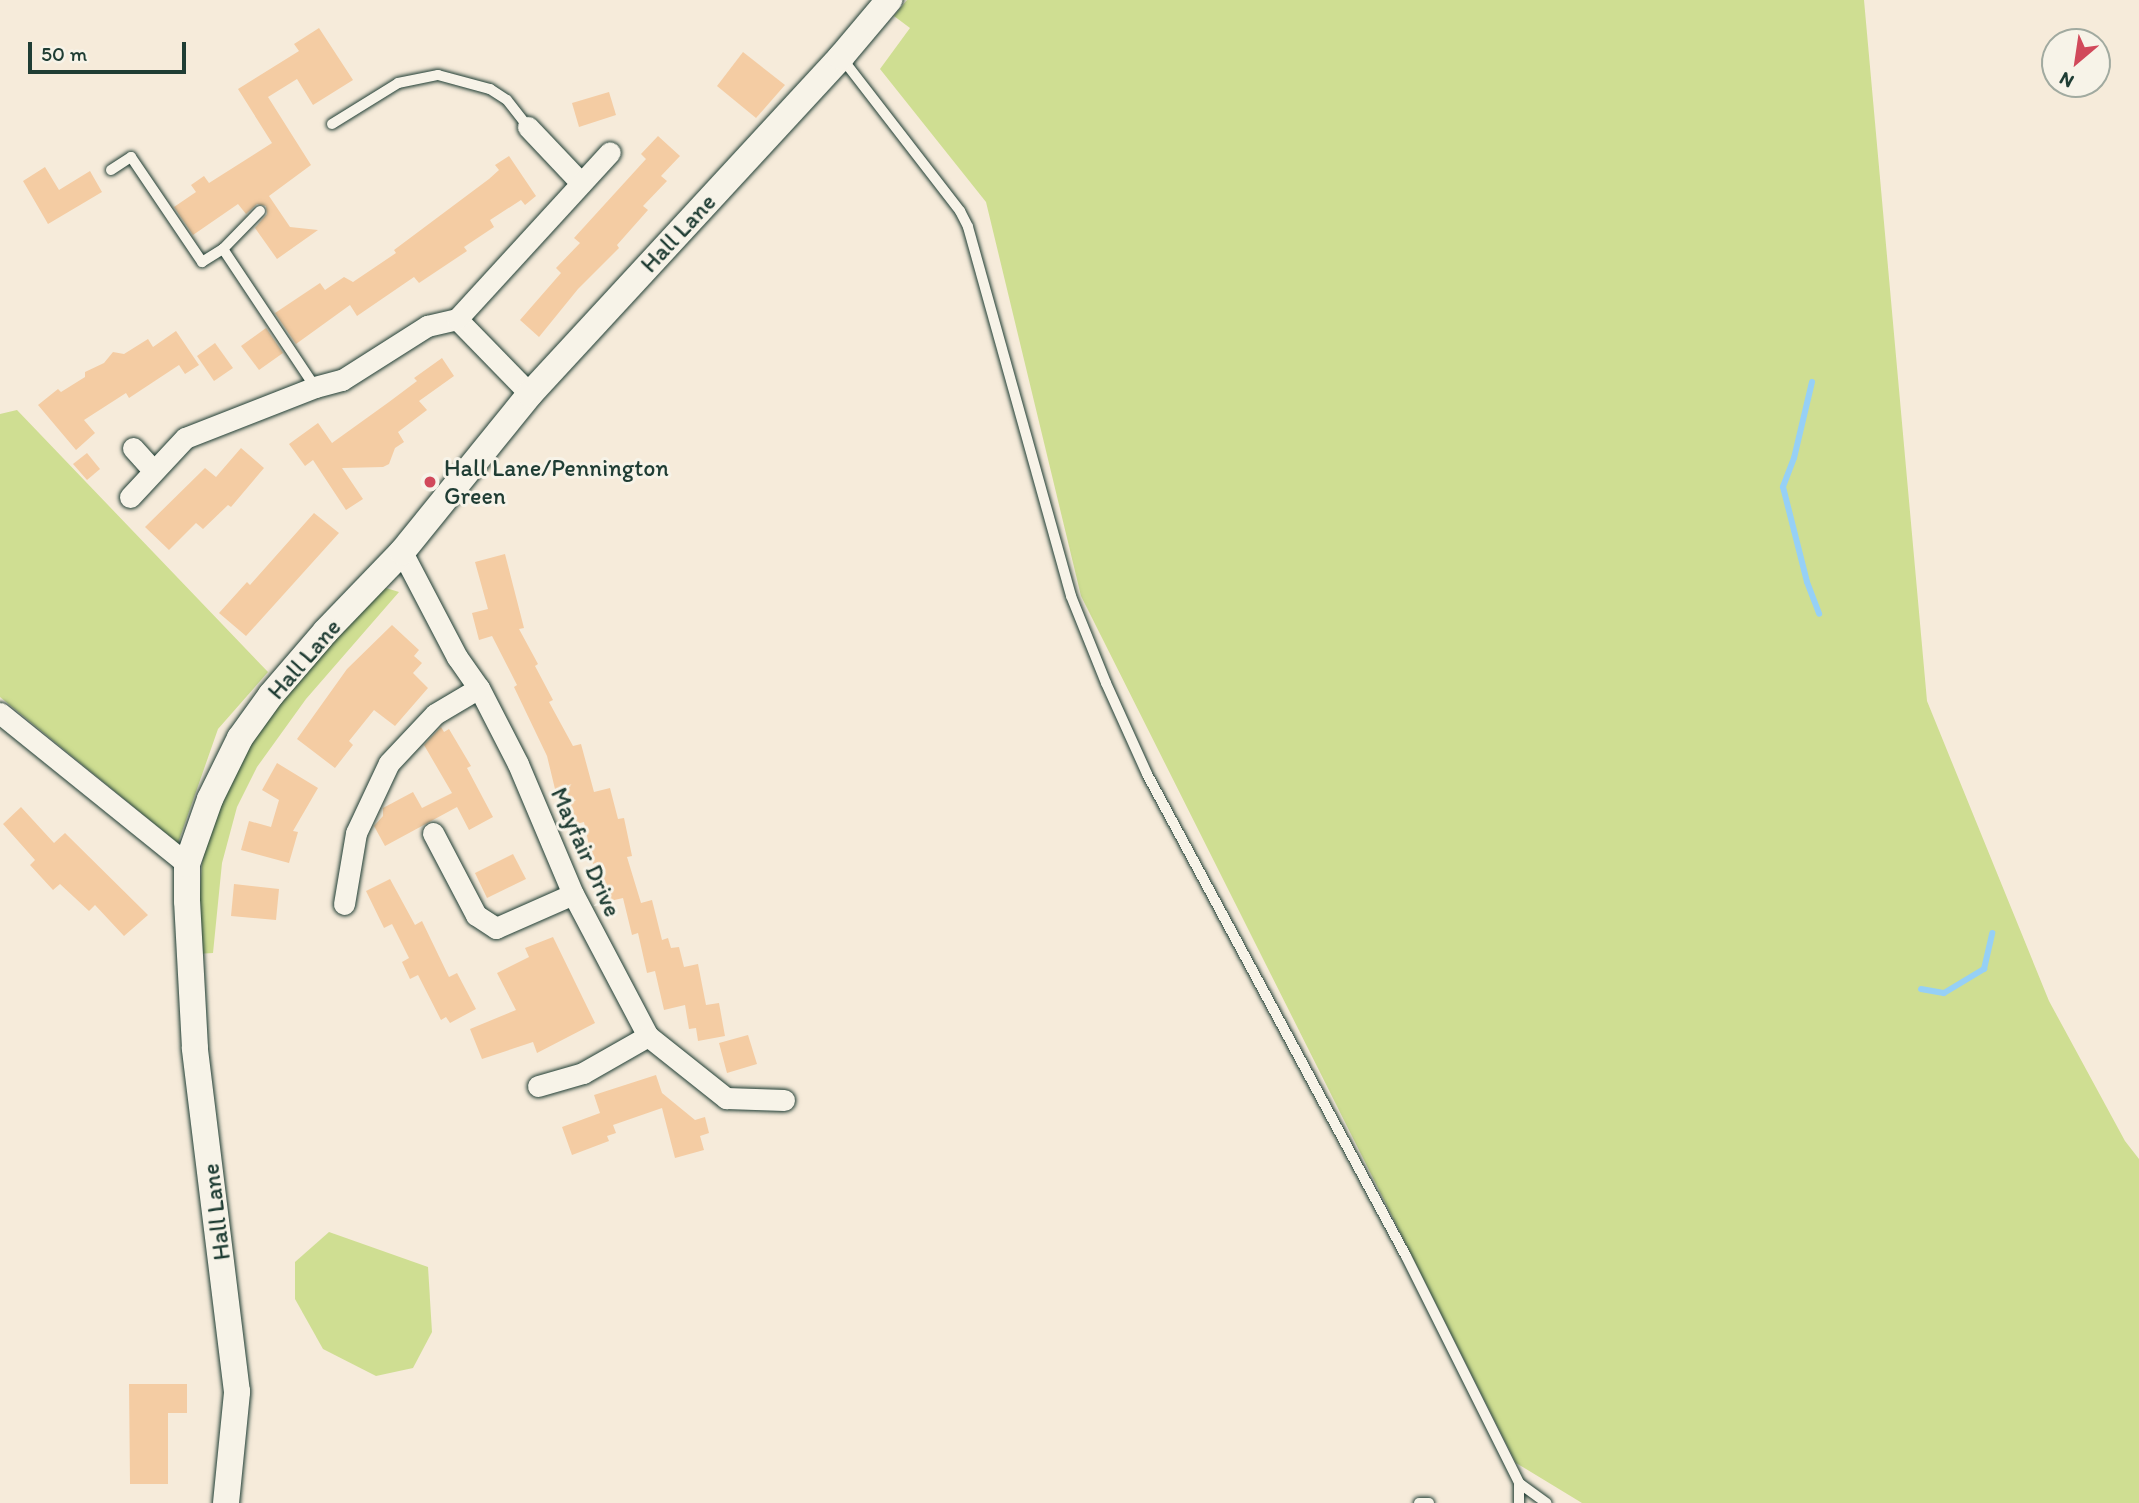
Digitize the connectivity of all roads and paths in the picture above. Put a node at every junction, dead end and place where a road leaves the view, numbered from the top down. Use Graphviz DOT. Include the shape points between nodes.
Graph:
graph roads {
  1 [pos="889,0"];
  2 [pos="841,57"];
  3 [pos="332,124"];
  4 [pos="528,127"];
  5 [pos="610,152"];
  6 [pos="111,170"];
  7 [pos="581,183"];
  8 [pos="260,211"];
  9 [pos="223,249"];
  10 [pos="457,319"];
  11 [pos="315,387"];
  12 [pos="530,394"];
  13 [pos="133,448"];
  14 [pos="154,471"];
  15 [pos="130,497"];
  16 [pos="402,552"];
  17 [pos="479,688"];
  18 [pos="0,713"];
  19 [pos="433,833"];
  20 [pos="187,864"];
  21 [pos="573,894"];
  22 [pos="344,904"];
  23 [pos="648,1036"];
  24 [pos="538,1086"];
  25 [pos="784,1100"];
  26 [pos="1519,1483"];
  27 [pos="226,1503"];
  28 [pos="1419,1503"];
  29 [pos="1430,1503"];
  30 [pos="1519,1503"];
  31 [pos="1547,1503"];
  1 -- 2 [label="street, Hall Lane"];
  2 -- 12 [label="street, Hall Lane"];
  2 -- 26 [label="lane" via="968,227 1071,596 1106,683 1147,774 1406,1256"];
  3 -- 4 [label="lane" via="398,83 438,75 490,89 507,100"];
  4 -- 7 [label="street"];
  5 -- 7 [label="street"];
  6 -- 9 [label="lane" via="131,157 202,262"];
  7 -- 10 [label="street"];
  8 -- 9 [label="lane"];
  9 -- 11 [label="lane"];
  10 -- 11 [label="street" via="427,326 342,380"];
  10 -- 12 [label="street"];
  11 -- 14 [label="street" via="185,438"];
  12 -- 16 [label="street, Hall Lane"];
  13 -- 14 [label="street"];
  14 -- 15 [label="street"];
  16 -- 17 [label="street, Mayfair Drive" via="457,657"];
  16 -- 20 [label="street, Hall Lane" via="326,631 240,738 210,799"];
  17 -- 21 [label="street, Mayfair Drive" via="518,764"];
  17 -- 22 [label="street" via="435,714 389,763 356,832"];
  18 -- 20 [label="street"];
  19 -- 21 [label="street" via="475,915 496,928"];
  20 -- 27 [label="street, Hall Lane" via="195,1048 237,1392"];
  21 -- 23 [label="street, Mayfair Drive"];
  23 -- 24 [label="street" via="583,1073"];
  23 -- 25 [label="street, Mayfair Drive" via="726,1098"];
  26 -- 30 [label="lane"];
  26 -- 31 [label="lane"];
  28 -- 29 [label="lane"];
}
